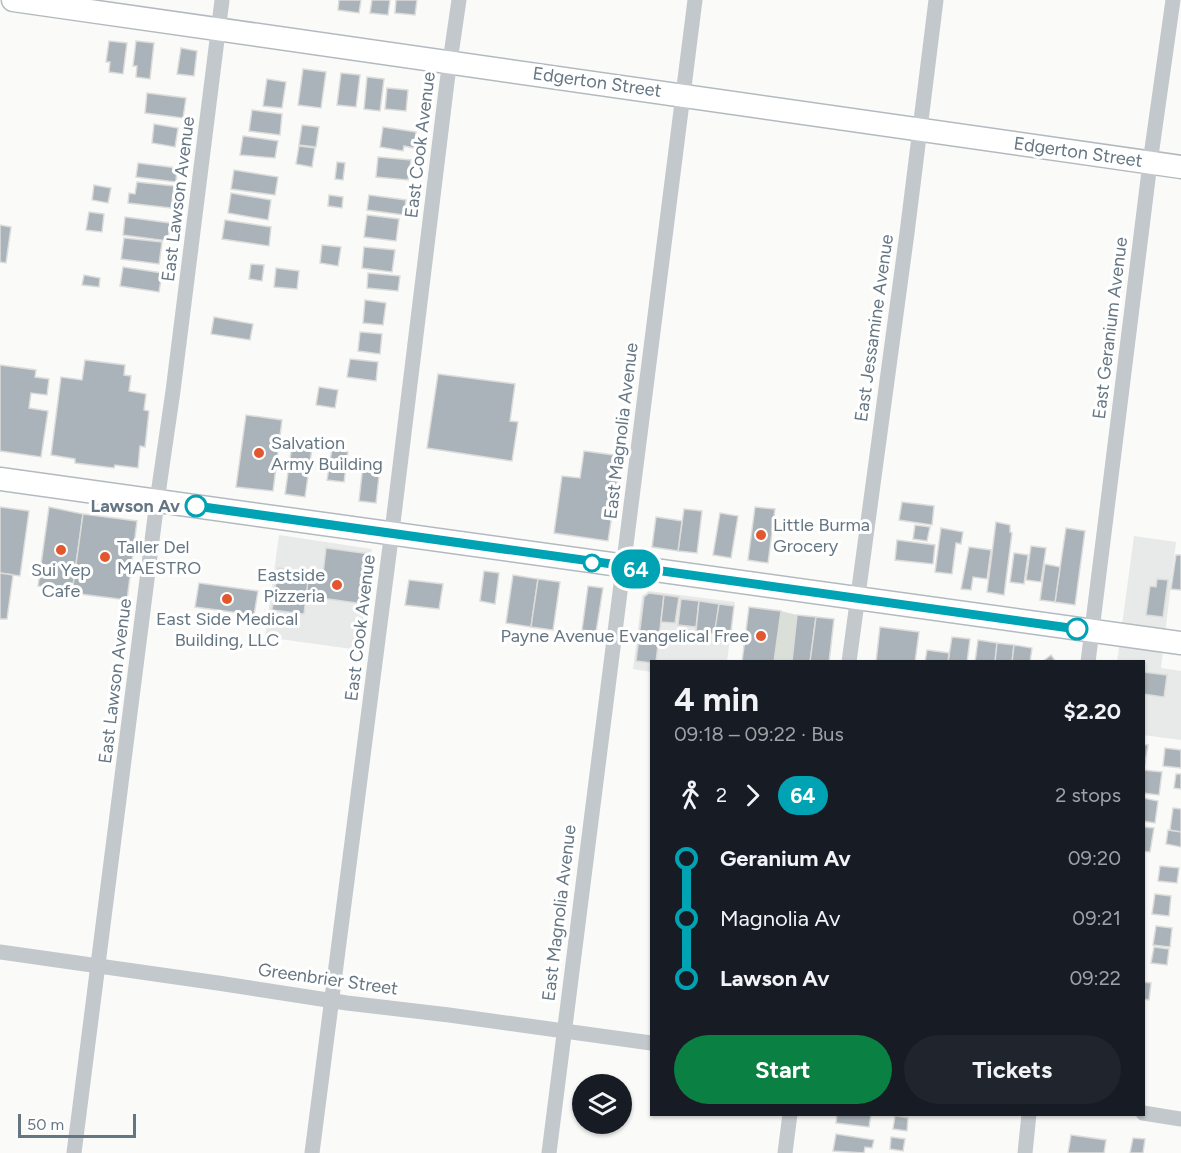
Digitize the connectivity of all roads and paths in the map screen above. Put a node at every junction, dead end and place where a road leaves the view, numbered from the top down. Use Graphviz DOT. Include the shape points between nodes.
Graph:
graph roads {
  1 [pos="13,0"];
  2 [pos="222,0"];
  3 [pos="459,0"];
  4 [pos="695,0"];
  5 [pos="936,0"];
  6 [pos="1173,0"];
  7 [pos="219,29"];
  8 [pos="450,61"];
  9 [pos="683,94"];
  10 [pos="919,129"];
  11 [pos="1150,163"];
  12 [pos="1181,167"];
  13 [pos="0,479"];
  14 [pos="157,501"];
  15 [pos="392,534"];
  16 [pos="623,567"];
  17 [pos="857,599"];
  18 [pos="1092,631"];
  19 [pos="1181,643"];
  20 [pos="849,660"];
  21 [pos="1088,660"];
  22 [pos="0,952"];
  23 [pos="98,966"];
  24 [pos="331,1001"];
  25 [pos="564,1031"];
  26 [pos="650,1043"];
  27 [pos="1145,1113"];
  28 [pos="790,1116"];
  29 [pos="1029,1116"];
  30 [pos="1181,1119"];
  31 [pos="74,1153"];
  32 [pos="312,1153"];
  33 [pos="549,1153"];
  34 [pos="785,1153"];
  35 [pos="1025,1153"];
  1 -- 7 [label="street, Edgerton Street"];
  2 -- 7 [label="street, East Lawson Avenue"];
  3 -- 8 [label="street, East Cook Avenue"];
  4 -- 9 [label="street, East Magnolia Avenue"];
  5 -- 10 [label="street, East Jessamine Avenue"];
  6 -- 11 [label="street, East Geranium Avenue"];
  7 -- 8 [label="street, Edgerton Street"];
  7 -- 14 [label="street, East Lawson Avenue"];
  8 -- 9 [label="street, Edgerton Street"];
  8 -- 15 [label="street, East Cook Avenue"];
  9 -- 10 [label="street, Edgerton Street"];
  9 -- 16 [label="street, East Magnolia Avenue"];
  10 -- 11 [label="street, Edgerton Street"];
  10 -- 17 [label="street, East Jessamine Avenue"];
  11 -- 12 [label="street, Edgerton Street"];
  11 -- 18 [label="street, East Geranium Avenue"];
  13 -- 14 [label="street"];
  14 -- 15 [label="street"];
  14 -- 23 [label="street, East Lawson Avenue"];
  15 -- 16 [label="street"];
  15 -- 24 [label="street, East Cook Avenue"];
  16 -- 17 [label="street"];
  16 -- 25 [label="street, East Magnolia Avenue"];
  17 -- 18 [label="street"];
  17 -- 20 [label="street, East Jessamine Avenue"];
  18 -- 19 [label="street"];
  18 -- 21 [label="street, East Geranium Avenue"];
  22 -- 23 [label="street, Greenbrier Street"];
  23 -- 24 [label="street, Greenbrier Street"];
  23 -- 31 [label="street, East Lawson Avenue"];
  24 -- 25 [label="street, Greenbrier Street"];
  24 -- 32 [label="street, East Cook Avenue"];
  25 -- 26 [label="street, Greenbrier Street"];
  25 -- 33 [label="street, East Magnolia Avenue"];
  27 -- 30 [label="street"];
  28 -- 34 [label="street"];
  29 -- 35 [label="street"];
}
